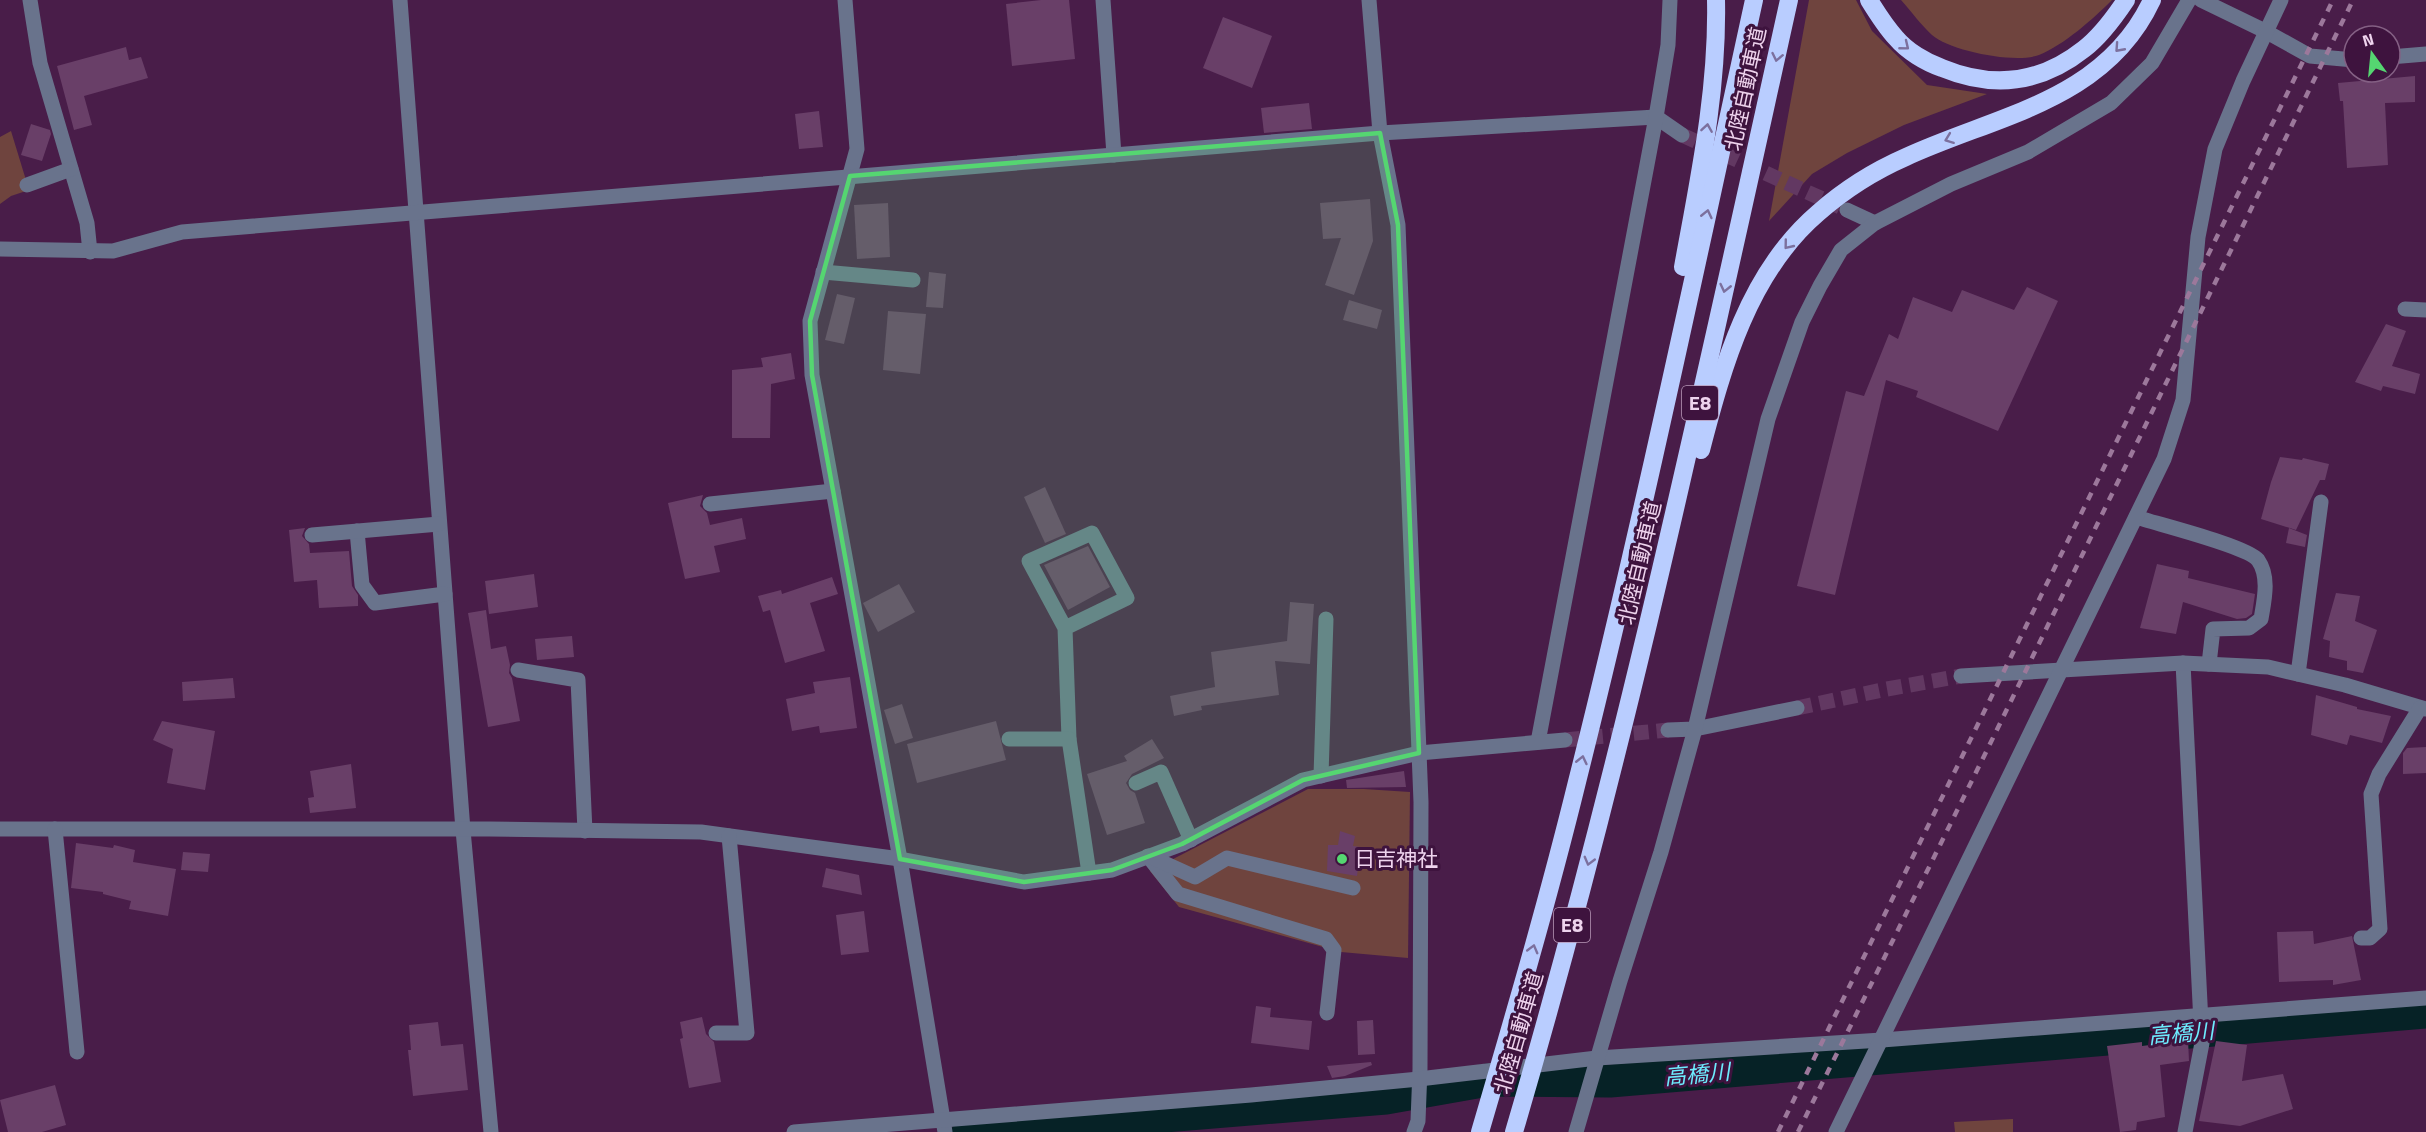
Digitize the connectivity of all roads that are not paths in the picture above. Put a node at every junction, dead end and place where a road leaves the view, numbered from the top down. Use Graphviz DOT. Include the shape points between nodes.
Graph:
graph roads {
  1 [pos="30,0"];
  2 [pos="400,0"];
  3 [pos="845,0"];
  4 [pos="1102,0"];
  5 [pos="1369,0"];
  6 [pos="1670,0"];
  7 [pos="1716,0"];
  8 [pos="1754,0"];
  9 [pos="1789,0"];
  10 [pos="1869,0"];
  11 [pos="2126,0"];
  12 [pos="2152,0"];
  13 [pos="2189,0"];
  14 [pos="2201,0"];
  15 [pos="2281,0"];
  16 [pos="2265,31"];
  17 [pos="2426,54"];
  18 [pos="2402,56"];
  19 [pos="2342,59"];
  20 [pos="1656,117"];
  21 [pos="1380,133"];
  22 [pos="1682,135"];
  23 [pos="1114,154"];
  24 [pos="71,169"];
  25 [pos="850,176"];
  26 [pos="27,185"];
  27 [pos="1847,210"];
  28 [pos="416,214"];
  29 [pos="1875,223"];
  30 [pos="0,249"];
  31 [pos="90,252"];
  32 [pos="823,272"];
  33 [pos="913,280"];
  34 [pos="2405,309"];
  35 [pos="2426,310"];
  36 [pos="833,491"];
  37 [pos="2321,502"];
  38 [pos="710,504"];
  39 [pos="1640,517"];
  40 [pos="2136,517"];
  41 [pos="440,524"];
  42 [pos="357,531"];
  43 [pos="312,535"];
  44 [pos="445,594"];
  45 [pos="1326,619"];
  46 [pos="1065,628"];
  47 [pos="2183,663"];
  48 [pos="2209,664"];
  49 [pos="2063,669"];
  50 [pos="518,670"];
  51 [pos="2298,674"];
  52 [pos="1961,676"];
  53 [pos="1797,708"];
  54 [pos="2423,709"];
  55 [pos="1695,729"];
  56 [pos="1668,730"];
  57 [pos="1009,739"];
  58 [pos="1068,739"];
  59 [pos="1565,740"];
  60 [pos="1538,742"];
  61 [pos="1419,753"];
  62 [pos="1321,776"];
  63 [pos="1136,783"];
  64 [pos="1605,805"];
  65 [pos="0,829"];
  66 [pos="55,830"];
  67 [pos="463,830"];
  68 [pos="585,831"];
  69 [pos="729,836"];
  70 [pos="1191,840"];
  71 [pos="1148,856"];
  72 [pos="900,859"];
  73 [pos="1089,873"];
  74 [pos="1353,888"];
  75 [pos="2361,938"];
  76 [pos="2426,998"];
  77 [pos="1327,1013"];
  78 [pos="2201,1015"];
  79 [pos="716,1033"];
  80 [pos="1882,1040"];
  81 [pos="76,1052"];
  82 [pos="1597,1058"];
  83 [pos="1419,1079"];
  84 [pos="945,1126"];
  85 [pos="1481,1128"];
  86 [pos="1515,1129"];
  87 [pos="490,1132"];
  88 [pos="794,1132"];
  89 [pos="1414,1132"];
  90 [pos="1576,1132"];
  91 [pos="1836,1132"];
  92 [pos="2185,1132"];
  1 -- 24 [label="street" via="40,63"];
  2 -- 28 [label="street"];
  3 -- 25 [label="street" via="856,149"];
  4 -- 23 [label="street"];
  5 -- 21 [label="street"];
  6 -- 20 [label="street" via="1668,45"];
  39 -- 7 [label="highway, one-way" via="1710,104"];
  39 -- 8 [label="highway, 北陸自動車道 / E8, one-way"];
  9 -- 64 [label="highway, 北陸自動車道 / E8, one-way" via="1673,521"];
  10 -- 11 [label="highway, one-way" via="1897,40 1933,65 1956,74 2006,82 2059,66 2106,28"];
  12 -- 64 [label="highway, one-way" via="2137,27 2097,70 2039,104 1872,174 1817,214 1774,263 1752,299 1721,379 1638,705"];
  13 -- 29 [label="street" via="2152,63 2111,103 2028,152 1951,184"];
  14 -- 16 [label="street"];
  15 -- 16 [label="street"];
  16 -- 19 [label="street" via="2310,56"];
  16 -- 40 [label="street" via="2215,149 2198,237 2183,400 2164,459"];
  17 -- 18 [label="street"];
  20 -- 21 [label="street"];
  20 -- 22 [label="street"];
  20 -- 60 [label="street"];
  21 -- 23 [label="street"];
  21 -- 61 [label="street" via="1398,225"];
  23 -- 25 [label="street"];
  24 -- 26 [label="street"];
  24 -- 31 [label="street" via="87,223"];
  25 -- 28 [label="street"];
  25 -- 32 [label="street"];
  27 -- 29 [label="street"];
  28 -- 31 [label="street" via="182,232 113,251"];
  28 -- 41 [label="street"];
  29 -- 55 [label="street" via="1841,249 1802,322 1768,419"];
  30 -- 31 [label="street"];
  32 -- 33 [label="street"];
  32 -- 36 [label="street" via="810,321 812,375"];
  34 -- 35 [label="street"];
  36 -- 38 [label="street"];
  36 -- 72 [label="street"];
  37 -- 51 [label="street"];
  85 -- 39 [label="highway, 北陸自動車道 / E8, one-way" via="1577,782"];
  40 -- 48 [label="street" via="2229,545 2257,559 2265,575 2261,619 2249,628 2213,629"];
  40 -- 49 [label="street"];
  41 -- 42 [label="street"];
  41 -- 44 [label="street"];
  42 -- 43 [label="street"];
  42 -- 44 [label="street" via="362,585 375,603"];
  44 -- 67 [label="street"];
  45 -- 62 [label="street"];
  46 -- 46 [label="street" via="1029,561 1092,533 1127,598"];
  46 -- 58 [label="street"];
  47 -- 48 [label="street"];
  47 -- 49 [label="street"];
  47 -- 78 [label="street"];
  48 -- 51 [label="street" via="2268,667"];
  49 -- 52 [label="street"];
  49 -- 80 [label="street"];
  50 -- 68 [label="street" via="578,680"];
  51 -- 54 [label="street"];
  53 -- 55 [label="street"];
  54 -- 75 [label="street" via="2379,774 2371,794 2380,929 2370,938"];
  55 -- 56 [label="street"];
  55 -- 82 [label="street"];
  57 -- 58 [label="street"];
  58 -- 73 [label="street"];
  59 -- 60 [label="street"];
  60 -- 61 [label="street"];
  61 -- 62 [label="street"];
  61 -- 83 [label="street"];
  62 -- 70 [label="street" via="1303,780"];
  63 -- 70 [label="street" via="1161,772"];
  64 -- 86 [label="highway, 北陸自動車道 / E8, one-way"];
  65 -- 66 [label="street"];
  66 -- 67 [label="street"];
  66 -- 81 [label="street"];
  67 -- 68 [label="street"];
  67 -- 87 [label="street"];
  68 -- 69 [label="street" via="702,832"];
  69 -- 72 [label="street"];
  69 -- 79 [label="street" via="747,1033"];
  70 -- 71 [label="street"];
  71 -- 73 [label="street" via="1112,870"];
  71 -- 74 [label="street" via="1195,877 1227,858"];
  71 -- 77 [label="street" via="1178,894 1326,939 1334,950"];
  72 -- 73 [label="street" via="1024,882"];
  72 -- 84 [label="street"];
  76 -- 78 [label="street"];
  78 -- 80 [label="street"];
  78 -- 92 [label="street" via="2202,1043"];
  80 -- 82 [label="street"];
  80 -- 91 [label="street"];
  82 -- 83 [label="street"];
  82 -- 90 [label="street"];
  83 -- 84 [label="street"];
  83 -- 89 [label="street"];
  84 -- 88 [label="street"];
}
